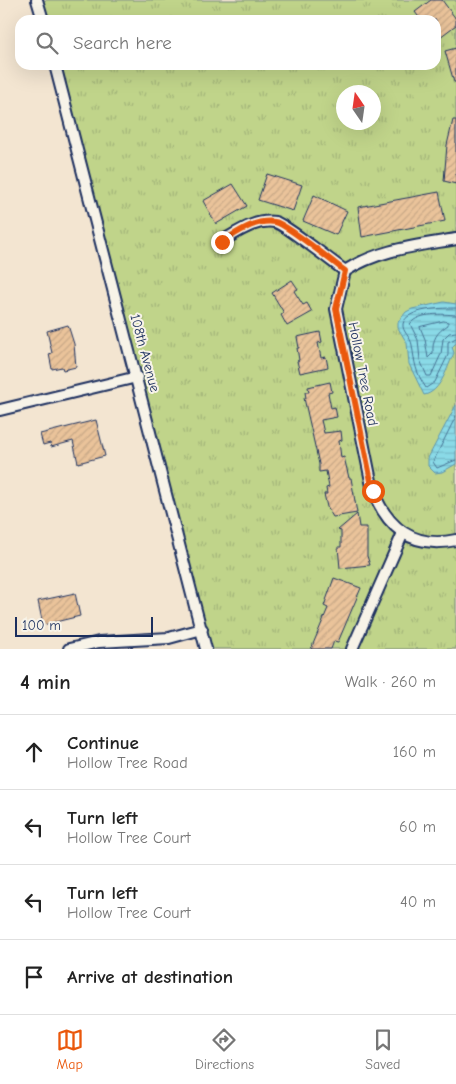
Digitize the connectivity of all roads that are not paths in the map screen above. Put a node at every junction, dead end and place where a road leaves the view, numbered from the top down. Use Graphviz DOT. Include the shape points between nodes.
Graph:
graph roads {
  1 [pos="37,0"];
  2 [pos="42,15"];
  3 [pos="55,70"];
  4 [pos="456,239"];
  5 [pos="222,242"];
  6 [pos="345,271"];
  7 [pos="137,376"];
  8 [pos="0,410"];
  9 [pos="403,533"];
  10 [pos="456,540"];
  11 [pos="202,630"];
  12 [pos="69,649"];
  13 [pos="206,649"];
  14 [pos="352,649"];
  1 -- 2 [label="street"];
  3 -- 7 [label="street, 108th Avenue"];
  4 -- 6 [label="street" via="378,254"];
  5 -- 6 [label="street" via="245,227 277,222"];
  6 -- 9 [label="street, Hollow Tree Road" via="336,309 373,491 390,523"];
  7 -- 8 [label="street"];
  7 -- 11 [label="street, 108th Avenue"];
  9 -- 10 [label="street, Hollow Tree Road" via="423,541"];
  9 -- 14 [label="street"];
  11 -- 12 [label="street" via="169,638 99,642"];
  11 -- 13 [label="street, 108th Avenue"];
}
